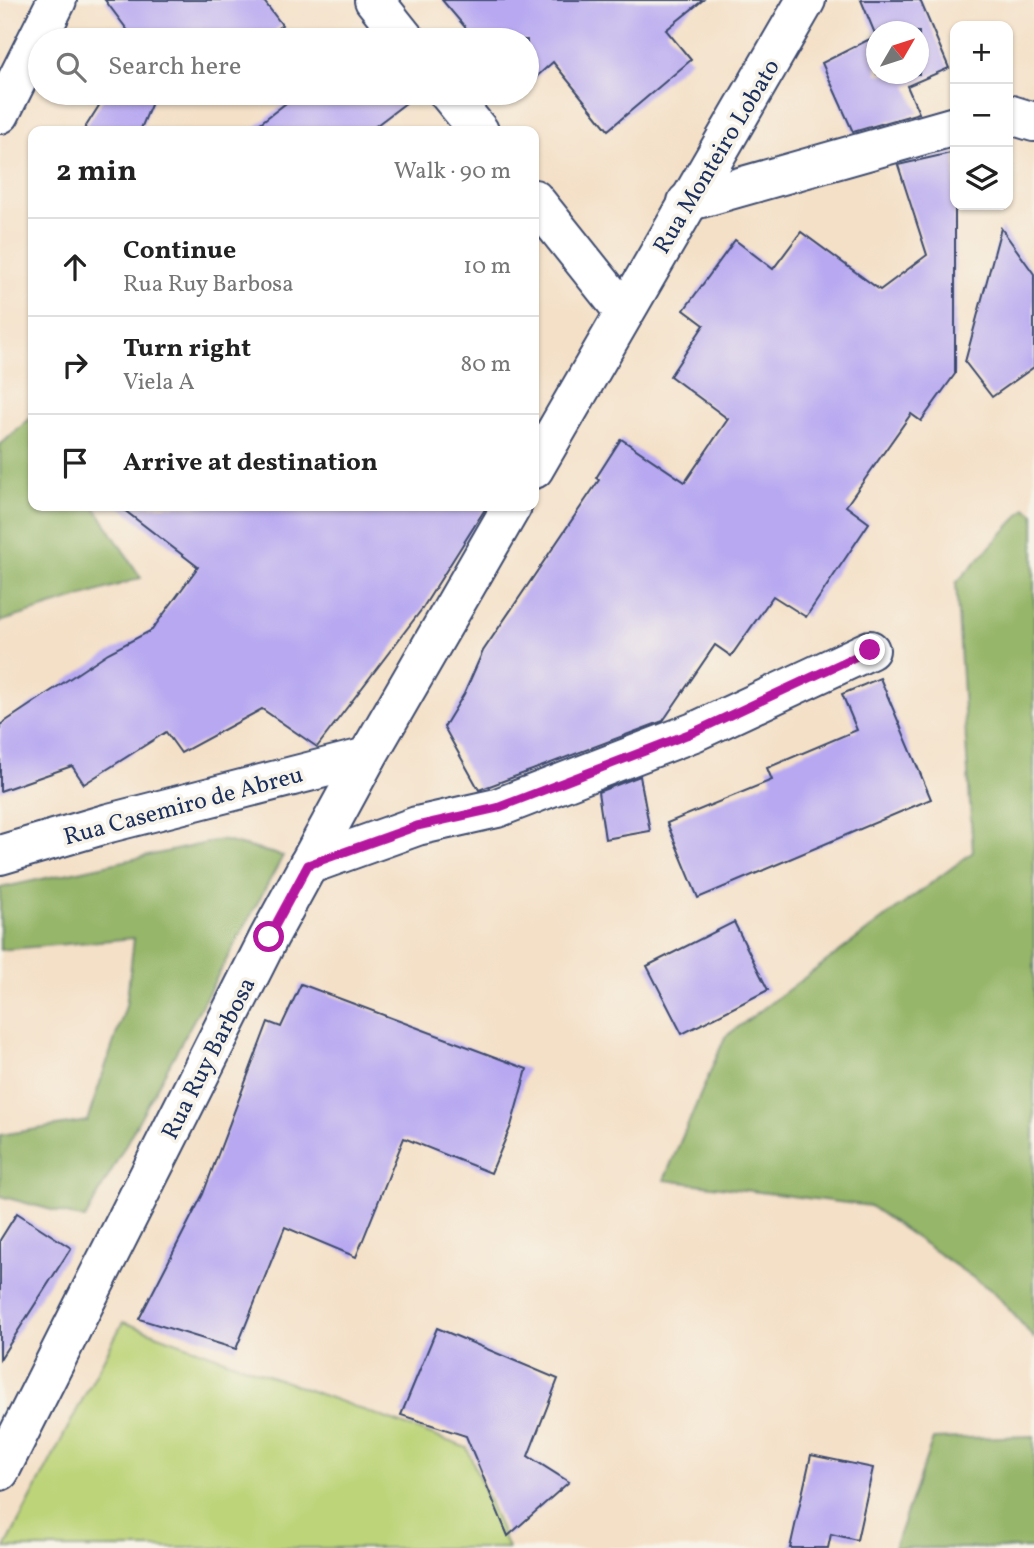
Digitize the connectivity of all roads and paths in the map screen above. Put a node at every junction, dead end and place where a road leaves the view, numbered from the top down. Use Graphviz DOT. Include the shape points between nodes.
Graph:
graph roads {
  1 [pos="57,0"];
  2 [pos="374,0"];
  3 [pos="806,0"];
  4 [pos="43,28"];
  5 [pos="396,28"];
  6 [pos="28,58"];
  7 [pos="458,105"];
  8 [pos="0,114"];
  9 [pos="1013,116"];
  10 [pos="1034,122"];
  11 [pos="475,126"];
  12 [pos="950,128"];
  13 [pos="687,202"];
  14 [pos="539,205"];
  15 [pos="624,312"];
  16 [pos="539,460"];
  17 [pos="509,511"];
  18 [pos="870,650"];
  19 [pos="368,757"];
  20 [pos="0,855"];
  21 [pos="308,865"];
  22 [pos="0,1471"];
  1 -- 4 [label="street"];
  2 -- 5 [label="street"];
  3 -- 13 [label="street, Rua Monteiro Lobato"];
  6 -- 8 [label="street"];
  7 -- 11 [label="street"];
  9 -- 10 [label="street"];
  12 -- 13 [label="street"];
  13 -- 15 [label="street, Rua Monteiro Lobato"];
  14 -- 15 [label="street"];
  15 -- 16 [label="street"];
  17 -- 19 [label="street, Rua Ruy Barbosa"];
  18 -- 21 [label="street" via="694,732 497,808 417,826"];
  19 -- 20 [label="street, Rua Casemiro de Abreu" via="109,822"];
  19 -- 21 [label="street, Rua Ruy Barbosa"];
  21 -- 22 [label="street, Rua Ruy Barbosa"];
}
